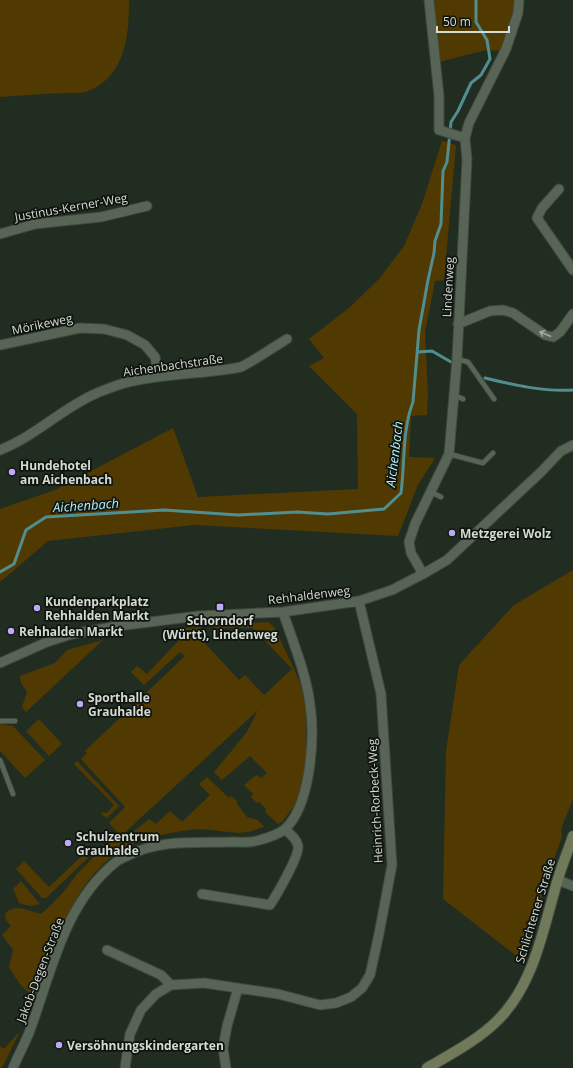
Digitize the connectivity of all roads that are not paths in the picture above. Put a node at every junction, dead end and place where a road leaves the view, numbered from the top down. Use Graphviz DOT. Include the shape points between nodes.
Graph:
graph roads {
  1 [pos="429,0"];
  2 [pos="519,0"];
  3 [pos="465,138"];
  4 [pos="559,189"];
  5 [pos="146,206"];
  6 [pos="0,234"];
  7 [pos="573,270"];
  8 [pos="573,314"];
  9 [pos="458,324"];
  10 [pos="287,339"];
  11 [pos="0,345"];
  12 [pos="457,359"];
  13 [pos="159,377"];
  14 [pos="454,394"];
  15 [pos="494,399"];
  16 [pos="463,400"];
  17 [pos="573,445"];
  18 [pos="0,450"];
  19 [pos="493,453"];
  20 [pos="449,454"];
  21 [pos="431,492"];
  22 [pos="441,497"];
  23 [pos="423,574"];
  24 [pos="359,601"];
  25 [pos="283,612"];
  26 [pos="0,663"];
  27 [pos="0,721"];
  28 [pos="14,721"];
  29 [pos="0,760"];
  30 [pos="13,794"];
  31 [pos="285,829"];
  32 [pos="573,836"];
  33 [pos="558,880"];
  34 [pos="573,886"];
  35 [pos="202,894"];
  36 [pos="108,950"];
  37 [pos="171,985"];
  38 [pos="238,988"];
  39 [pos="13,1068"];
  40 [pos="125,1068"];
  41 [pos="226,1068"];
  42 [pos="427,1068"];
  1 -- 3 [label="street" via="439,96 439,130"];
  2 -- 3 [label="street, Lindenweg" via="506,49 469,123"];
  3 -- 9 [label="street, Lindenweg" via="467,160"];
  4 -- 7 [label="street" via="542,208 537,218"];
  5 -- 6 [label="street, Justinus-Kerner-Weg" via="101,217 35,224"];
  8 -- 9 [label="street, one-way" via="560,332 553,337 545,335 513,313 503,310 490,311"];
  9 -- 12 [label="street, Lindenweg"];
  10 -- 13 [label="street, Aichenbachstraße" via="241,366"];
  11 -- 13 [label="street, Mörikeweg" via="80,328 104,329 127,335 145,345 156,357"];
  12 -- 14 [label="street, Lindenweg"];
  12 -- 15 [label="lane" via="468,362"];
  13 -- 18 [label="street, Aichenbachstraße" via="128,382 96,393 59,414 36,432"];
  14 -- 16 [label="lane"];
  14 -- 20 [label="street, Lindenweg"];
  17 -- 23 [label="street, Rehhaldenweg" via="561,451 447,560"];
  19 -- 20 [label="lane" via="483,462"];
  20 -- 21 [label="street, Lindenweg"];
  21 -- 22 [label="lane"];
  21 -- 23 [label="street, Lindenweg" via="415,524 410,542 411,553"];
  23 -- 24 [label="street, Rehhaldenweg" via="392,590"];
  24 -- 25 [label="street, Rehhaldenweg"];
  24 -- 38 [label="street, Heinrich-Rorbeck-Weg" via="381,694 392,865 370,975 362,988 351,997 336,1003 320,1004"];
  25 -- 26 [label="street, Rehhaldenweg" via="198,616 72,634"];
  25 -- 31 [label="street, Jakob-Degen-Straße" via="310,704 312,745 306,786 298,810"];
  27 -- 28 [label="lane"];
  29 -- 30 [label="lane"];
  31 -- 35 [label="street" via="297,841 299,848 282,886 270,905"];
  31 -- 39 [label="street, Jakob-Degen-Straße" via="255,842 165,843 141,849 117,861 94,883 76,910"];
  32 -- 33 [label="main road, Schlichtener Straße"];
  33 -- 34 [label="street"];
  33 -- 42 [label="main road, Schlichtener Straße" via="531,968 513,1002 498,1021 475,1039"];
  36 -- 37 [label="street" via="161,975"];
  37 -- 38 [label="street, Heinrich-Rorbeck-Weg" via="204,982"];
  37 -- 40 [label="street, Heinrich-Rorbeck-Weg" via="156,994 141,1010 130,1034"];
  38 -- 41 [label="street" via="223,1048"];
}
